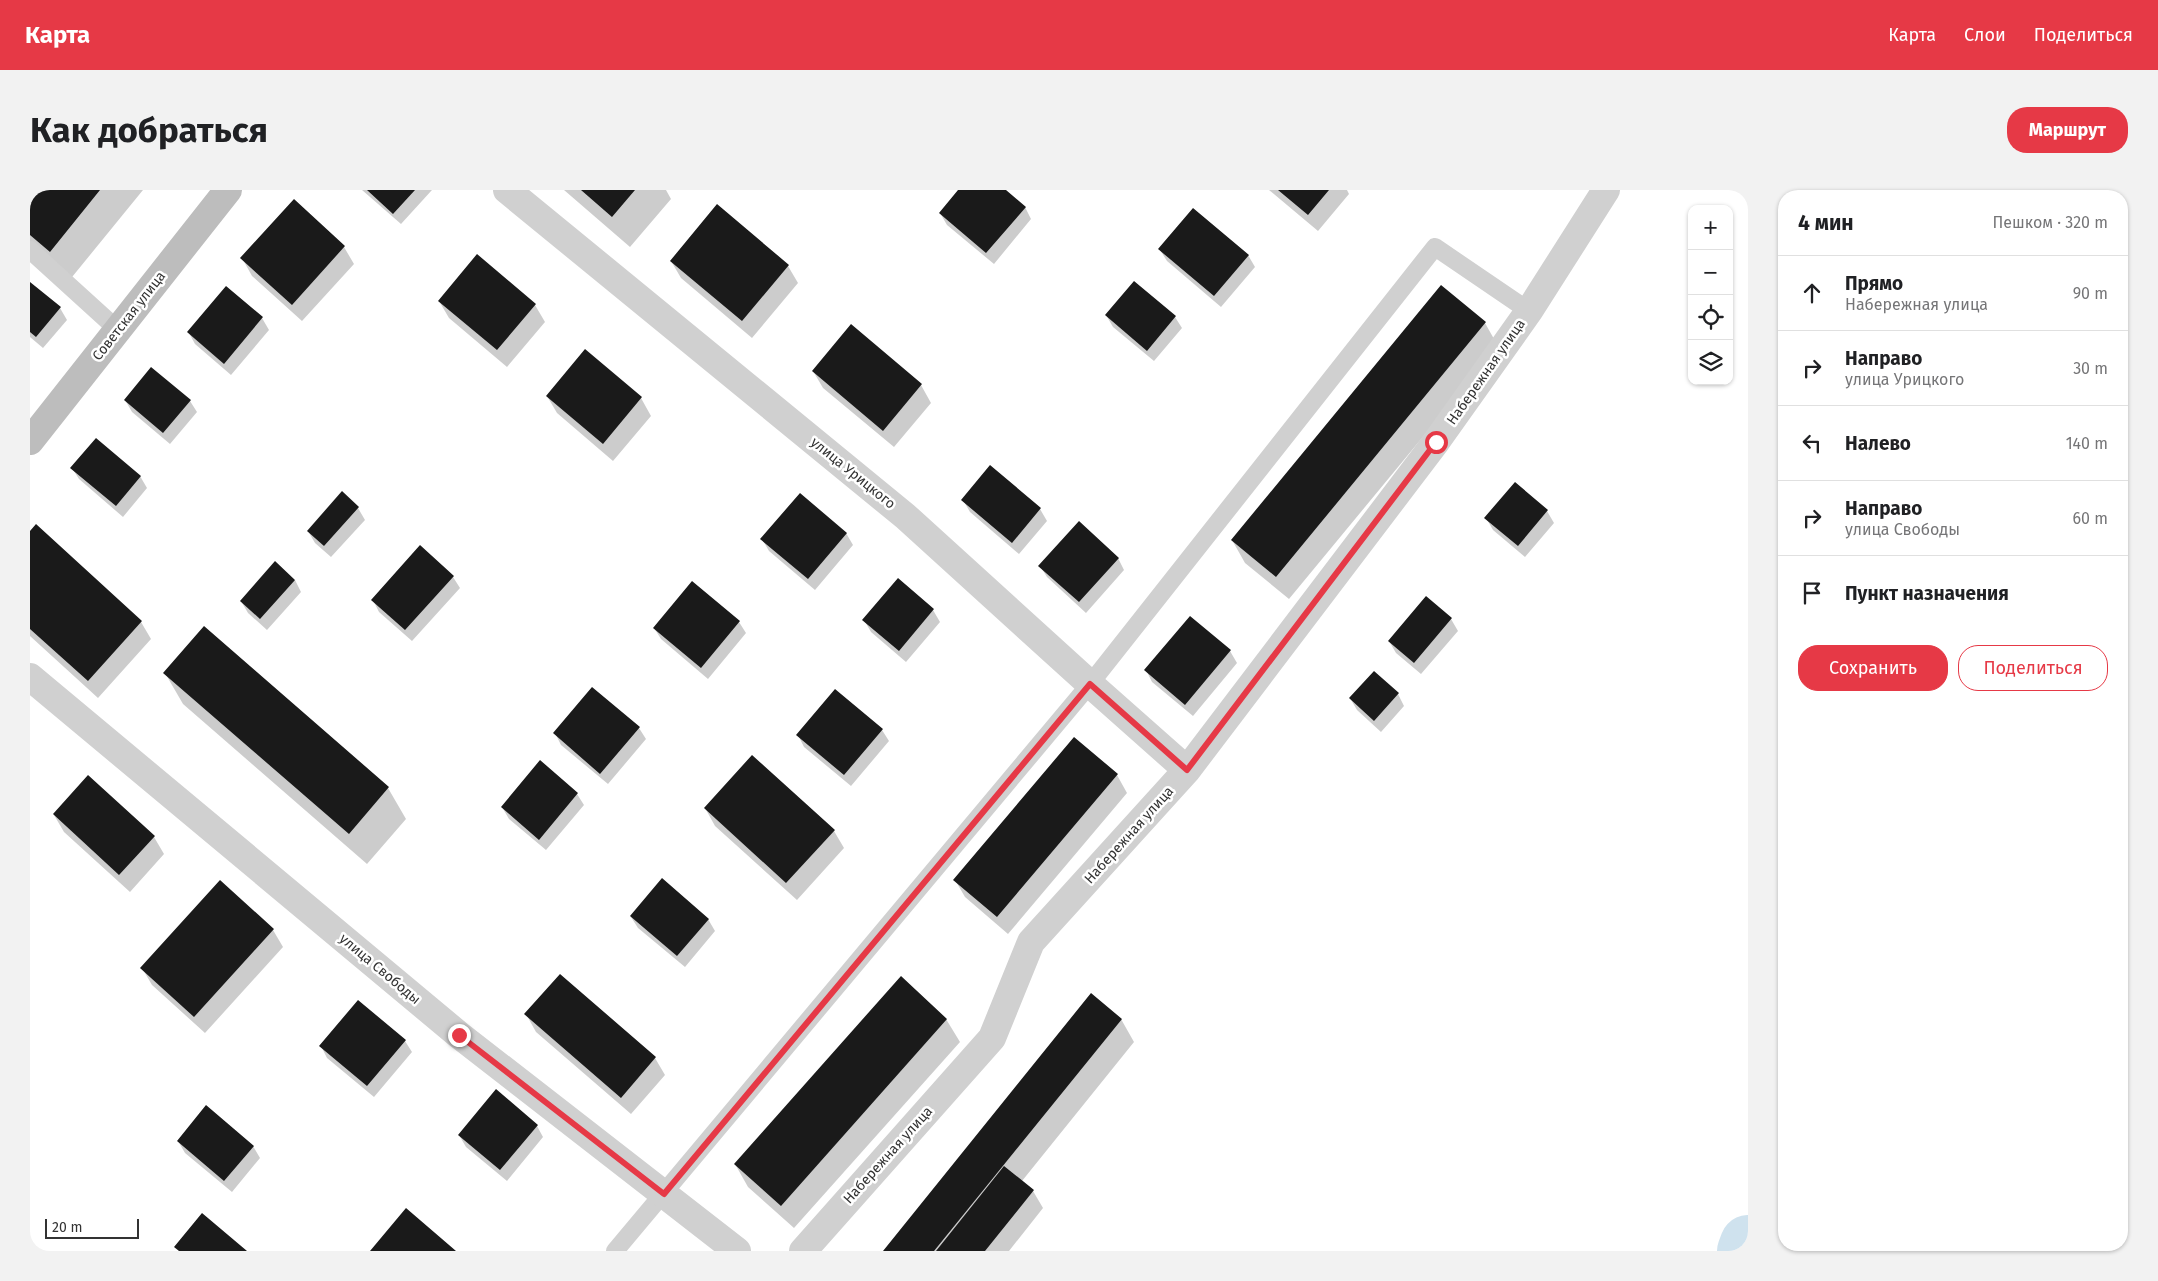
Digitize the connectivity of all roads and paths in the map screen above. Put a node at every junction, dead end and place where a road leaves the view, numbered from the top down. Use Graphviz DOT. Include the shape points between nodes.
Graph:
graph roads {
  1 [pos="228,190"];
  2 [pos="507,190"];
  3 [pos="1606,190"];
  4 [pos="30,250"];
  5 [pos="1529,310"];
  6 [pos="118,330"];
  7 [pos="30,441"];
  8 [pos="30,677"];
  9 [pos="1090,684"];
  10 [pos="1187,770"];
  11 [pos="664,1194"];
  12 [pos="615,1251"];
  13 [pos="736,1251"];
  14 [pos="803,1251"];
  1 -- 6 [label="main road, Советская улица"];
  2 -- 9 [label="street, улица Урицкого" via="905,516"];
  3 -- 5 [label="street, Набережная улица"];
  4 -- 6 [label="lane"];
  5 -- 9 [label="lane" via="1435,247"];
  5 -- 10 [label="street, Набережная улица" via="1436,442"];
  6 -- 7 [label="main road, Советская улица"];
  8 -- 11 [label="street, улица Свободы" via="459,1035"];
  9 -- 10 [label="street, улица Урицкого"];
  9 -- 11 [label="lane"];
  10 -- 14 [label="street, Набережная улица" via="1031,942 992,1038"];
  11 -- 12 [label="lane"];
  11 -- 13 [label="street, улица Свободы"];
}
